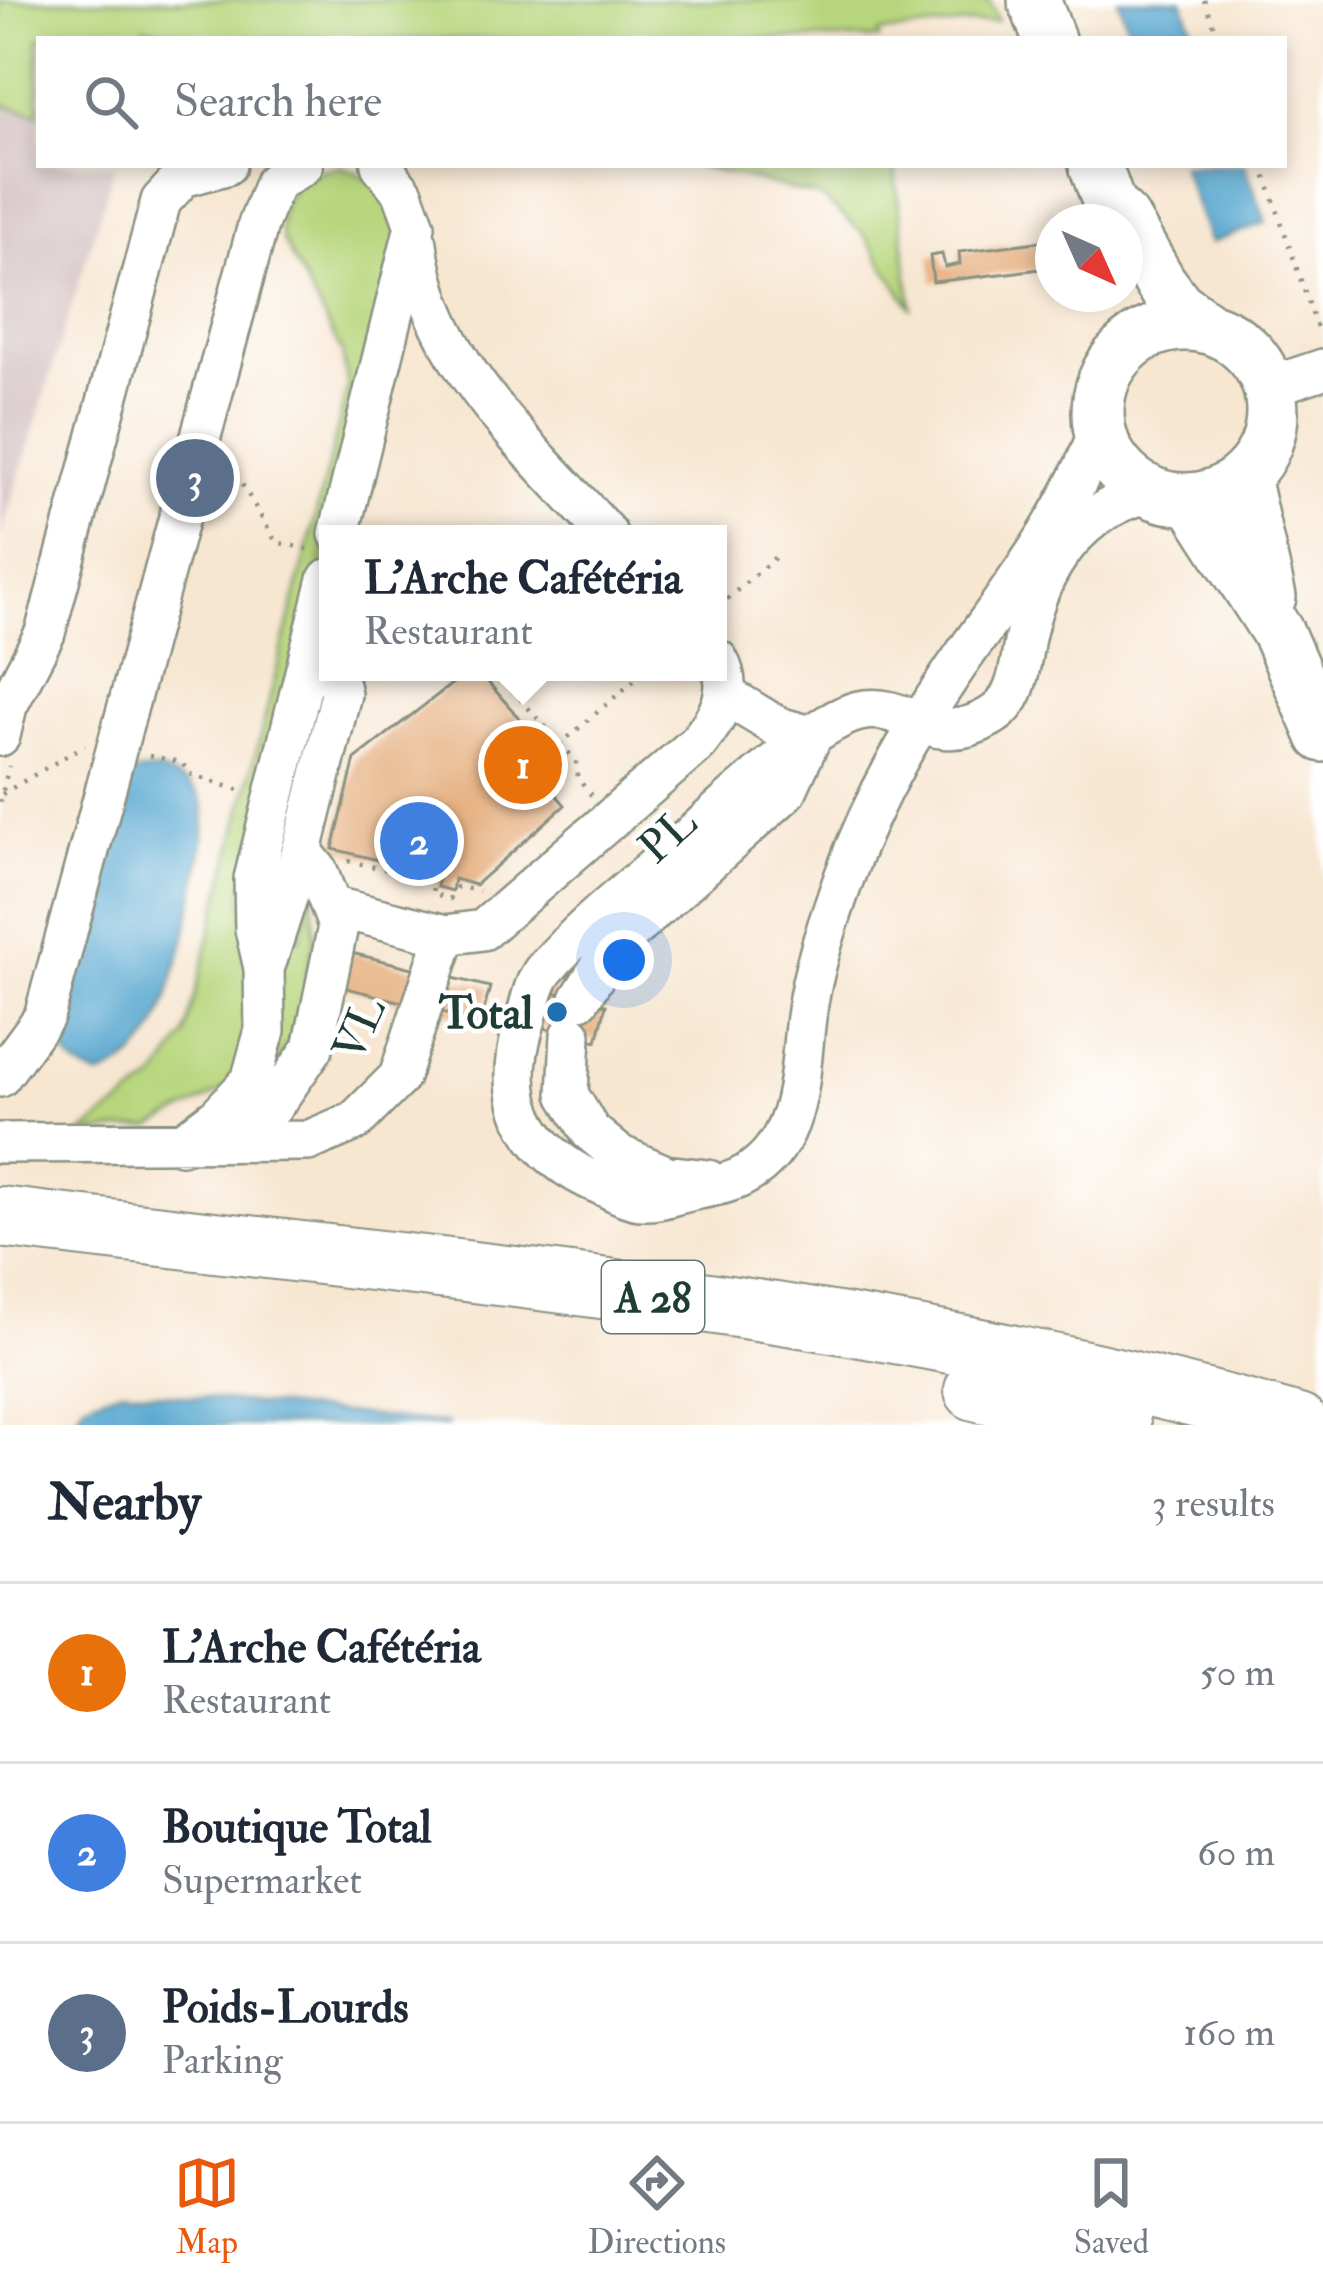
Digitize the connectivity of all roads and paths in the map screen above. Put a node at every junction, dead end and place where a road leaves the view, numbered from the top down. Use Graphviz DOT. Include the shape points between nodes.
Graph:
graph roads {
  1 [pos="1034,0"];
  2 [pos="1204,0"];
  3 [pos="1047,36"];
  4 [pos="1218,36"];
  5 [pos="215,168"];
  6 [pos="298,168"];
  7 [pos="383,168"];
  8 [pos="1263,168"];
  9 [pos="1104,198"];
  10 [pos="415,226"];
  11 [pos="1122,312"];
  12 [pos="1207,327"];
  13 [pos="1323,346"];
  14 [pos="1124,349"];
  15 [pos="1323,369"];
  16 [pos="1269,387"];
  17 [pos="1099,429"];
  18 [pos="223,453"];
  19 [pos="1243,477"];
  20 [pos="1171,496"];
  21 [pos="341,525"];
  22 [pos="599,525"];
  23 [pos="319,552"];
  24 [pos="779,554"];
  25 [pos="727,600"];
  26 [pos="1278,632"];
  27 [pos="319,645"];
  28 [pos="338,681"];
  29 [pos="634,681"];
  30 [pos="721,681"];
  31 [pos="724,681"];
  32 [pos="919,723"];
  33 [pos="0,736"];
  34 [pos="812,736"];
  35 [pos="1323,736"];
  36 [pos="116,751"];
  37 [pos="550,753"];
  38 [pos="268,788"];
  39 [pos="2,794"];
  40 [pos="306,836"];
  41 [pos="334,907"];
  42 [pos="512,907"];
  43 [pos="446,935"];
  44 [pos="264,968"];
  45 [pos="0,1077"];
  46 [pos="0,1143"];
  47 [pos="181,1144"];
  48 [pos="731,1183"];
  49 [pos="0,1217"];
  50 [pos="0,1258"];
  51 [pos="1120,1425"];
  52 [pos="1298,1425"];
  1 -- 3 [label="main road"];
  2 -- 4 [label="path"];
  5 -- 33 [label="street" via="183,177 160,201 45,633"];
  6 -- 36 [label="street" via="274,183 258,225"];
  7 -- 10 [label="street"];
  8 -- 13 [label="path"];
  9 -- 12 [label="main road" via="1169,294"];
  10 -- 21 [label="street"];
  10 -- 22 [label="street" via="419,268 453,352"];
  11 -- 14 [label="main road"];
  12 -- 14 [label="main road" via="1162,327"];
  12 -- 16 [label="main road" via="1256,360"];
  14 -- 17 [label="main road" via="1101,386"];
  15 -- 16 [label="street"];
  16 -- 19 [label="main road" via="1269,436"];
  17 -- 20 [label="main road" via="1117,467"];
  17 -- 32 [label="street" via="1022,576"];
  18 -- 23 [label="path" via="276,542"];
  19 -- 20 [label="main road" via="1219,492"];
  19 -- 26 [label="main road"];
  20 -- 26 [label="main road"];
  20 -- 32 [label="street" via="1116,503 1062,548 1040,587 1016,685 995,715 940,730"];
  24 -- 25 [label="path"];
  26 -- 35 [label="main road"];
  27 -- 38 [label="street"];
  28 -- 40 [label="street"];
  29 -- 37 [label="path"];
  30 -- 42 [label="street" via="717,718 697,744"];
  31 -- 34 [label="street" via="778,728"];
  32 -- 34 [label="street" via="859,711"];
  32 -- 48 [label="street" via="846,872 806,1016 794,1112 757,1168"];
  34 -- 48 [label="street, PL" via="786,793 613,948 576,1017 568,1094 590,1131 619,1155 665,1175"];
  34 -- 48 [label="street" via="539,975 518,1048 516,1092 526,1127 556,1161 639,1201"];
  36 -- 38 [label="path"];
  36 -- 39 [label="path" via="84,745"];
  36 -- 45 [label="street" via="44,1017"];
  38 -- 40 [label="street"];
  38 -- 44 [label="street" via="254,879"];
  40 -- 41 [label="street"];
  40 -- 42 [label="path" via="434,880 432,893 450,899 457,887 493,886"];
  40 -- 44 [label="street"];
  41 -- 43 [label="street"];
  41 -- 47 [label="street" via="338,926 313,1048 299,1073 272,1107"];
  42 -- 43 [label="street" via="484,930"];
  43 -- 47 [label="street, VL" via="399,1077 355,1121 308,1141"];
  44 -- 47 [label="street" via="265,1030 251,1081"];
  46 -- 47 [label="street, VL"];
  49 -- 52 [label="highway, A 28" via="925,1337"];
  50 -- 51 [label="highway, A 28" via="686,1336 939,1381"];
}
